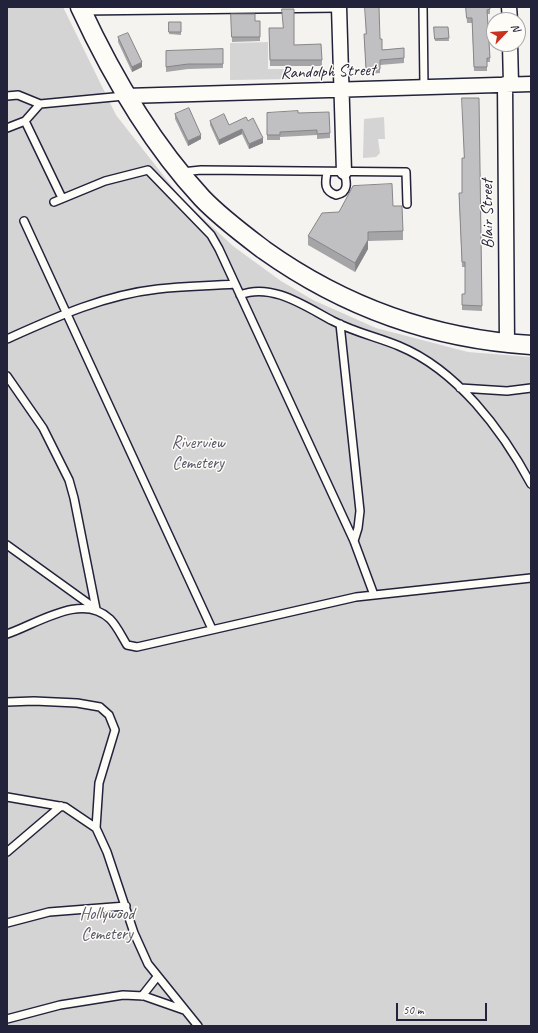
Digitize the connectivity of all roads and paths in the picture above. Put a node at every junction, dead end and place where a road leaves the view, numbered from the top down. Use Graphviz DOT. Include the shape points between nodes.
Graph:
graph roads {
  1 [pos="339,7"];
  2 [pos="423,7"];
  3 [pos="81,9"];
  4 [pos="510,52"];
  5 [pos="508,84"];
  6 [pos="531,84"];
  7 [pos="424,87"];
  8 [pos="341,90"];
  9 [pos="7,96"];
  10 [pos="126,96"];
  11 [pos="40,104"];
  12 [pos="25,121"];
  13 [pos="7,128"];
  14 [pos="179,172"];
  15 [pos="344,172"];
  16 [pos="327,173"];
  17 [pos="62,198"];
  18 [pos="54,202"];
  19 [pos="407,204"];
  20 [pos="24,221"];
  21 [pos="235,284"];
  22 [pos="240,295"];
  23 [pos="66,312"];
  24 [pos="340,324"];
  25 [pos="7,339"];
  26 [pos="507,344"];
  27 [pos="531,345"];
  28 [pos="7,376"];
  29 [pos="460,388"];
  30 [pos="531,388"];
  31 [pos="531,484"];
  32 [pos="354,540"];
  33 [pos="7,545"];
  34 [pos="531,578"];
  35 [pos="374,595"];
  36 [pos="96,609"];
  37 [pos="212,629"];
  38 [pos="7,634"];
  39 [pos="7,702"];
  40 [pos="7,797"];
  41 [pos="61,806"];
  42 [pos="96,828"];
  43 [pos="7,852"];
  44 [pos="126,906"];
  45 [pos="7,923"];
  46 [pos="157,977"];
  47 [pos="142,996"];
  48 [pos="184,1010"];
  49 [pos="7,1019"];
  50 [pos="198,1026"];
  1 -- 3 [label="lane"];
  1 -- 8 [label="street"];
  2 -- 7 [label="lane"];
  3 -- 10 [label="street"];
  4 -- 5 [label="street, Blair Street"];
  5 -- 6 [label="street, Randolph Street"];
  5 -- 7 [label="street, Randolph Street"];
  5 -- 26 [label="street, Blair Street"];
  7 -- 8 [label="street, Randolph Street"];
  8 -- 10 [label="street, Randolph Street"];
  8 -- 15 [label="street"];
  9 -- 11 [label="lane" via="18,95"];
  10 -- 11 [label="lane"];
  10 -- 14 [label="street"];
  11 -- 12 [label="lane"];
  12 -- 13 [label="lane"];
  12 -- 17 [label="lane"];
  14 -- 16 [label="lane" via="201,170"];
  14 -- 26 [label="street" via="203,199 244,235 292,269 342,297 396,319 440,333"];
  15 -- 16 [label="lane"];
  15 -- 16 [label="lane" via="346,189 336,195 326,188"];
  15 -- 19 [label="lane" via="406,172"];
  17 -- 18 [label="lane"];
  17 -- 21 [label="lane" via="105,181 145,170 151,171 211,235"];
  20 -- 23 [label="lane"];
  21 -- 22 [label="lane"];
  21 -- 23 [label="lane" via="138,292 104,299"];
  22 -- 24 [label="lane" via="253,290 275,293"];
  22 -- 32 [label="lane"];
  23 -- 25 [label="lane"];
  23 -- 37 [label="lane"];
  24 -- 29 [label="lane" via="422,357"];
  24 -- 32 [label="lane" via="360,511"];
  26 -- 27 [label="street"];
  28 -- 36 [label="lane" via="43,428 69,480"];
  29 -- 30 [label="lane" via="507,391"];
  29 -- 31 [label="lane" via="498,433"];
  32 -- 35 [label="lane"];
  33 -- 36 [label="lane"];
  34 -- 35 [label="lane"];
  35 -- 37 [label="lane"];
  36 -- 37 [label="lane" via="110,619 127,645 137,647"];
  36 -- 38 [label="lane" via="74,609 50,615"];
  39 -- 42 [label="lane" via="77,703 100,707 109,715 114,733 99,783"];
  40 -- 41 [label="lane"];
  41 -- 42 [label="lane"];
  41 -- 43 [label="lane"];
  42 -- 44 [label="lane"];
  44 -- 45 [label="lane" via="49,912"];
  44 -- 46 [label="lane" via="137,940"];
  46 -- 47 [label="lane"];
  46 -- 48 [label="lane"];
  47 -- 48 [label="lane"];
  47 -- 49 [label="lane" via="120,996 60,1005"];
  48 -- 50 [label="lane"];
}
